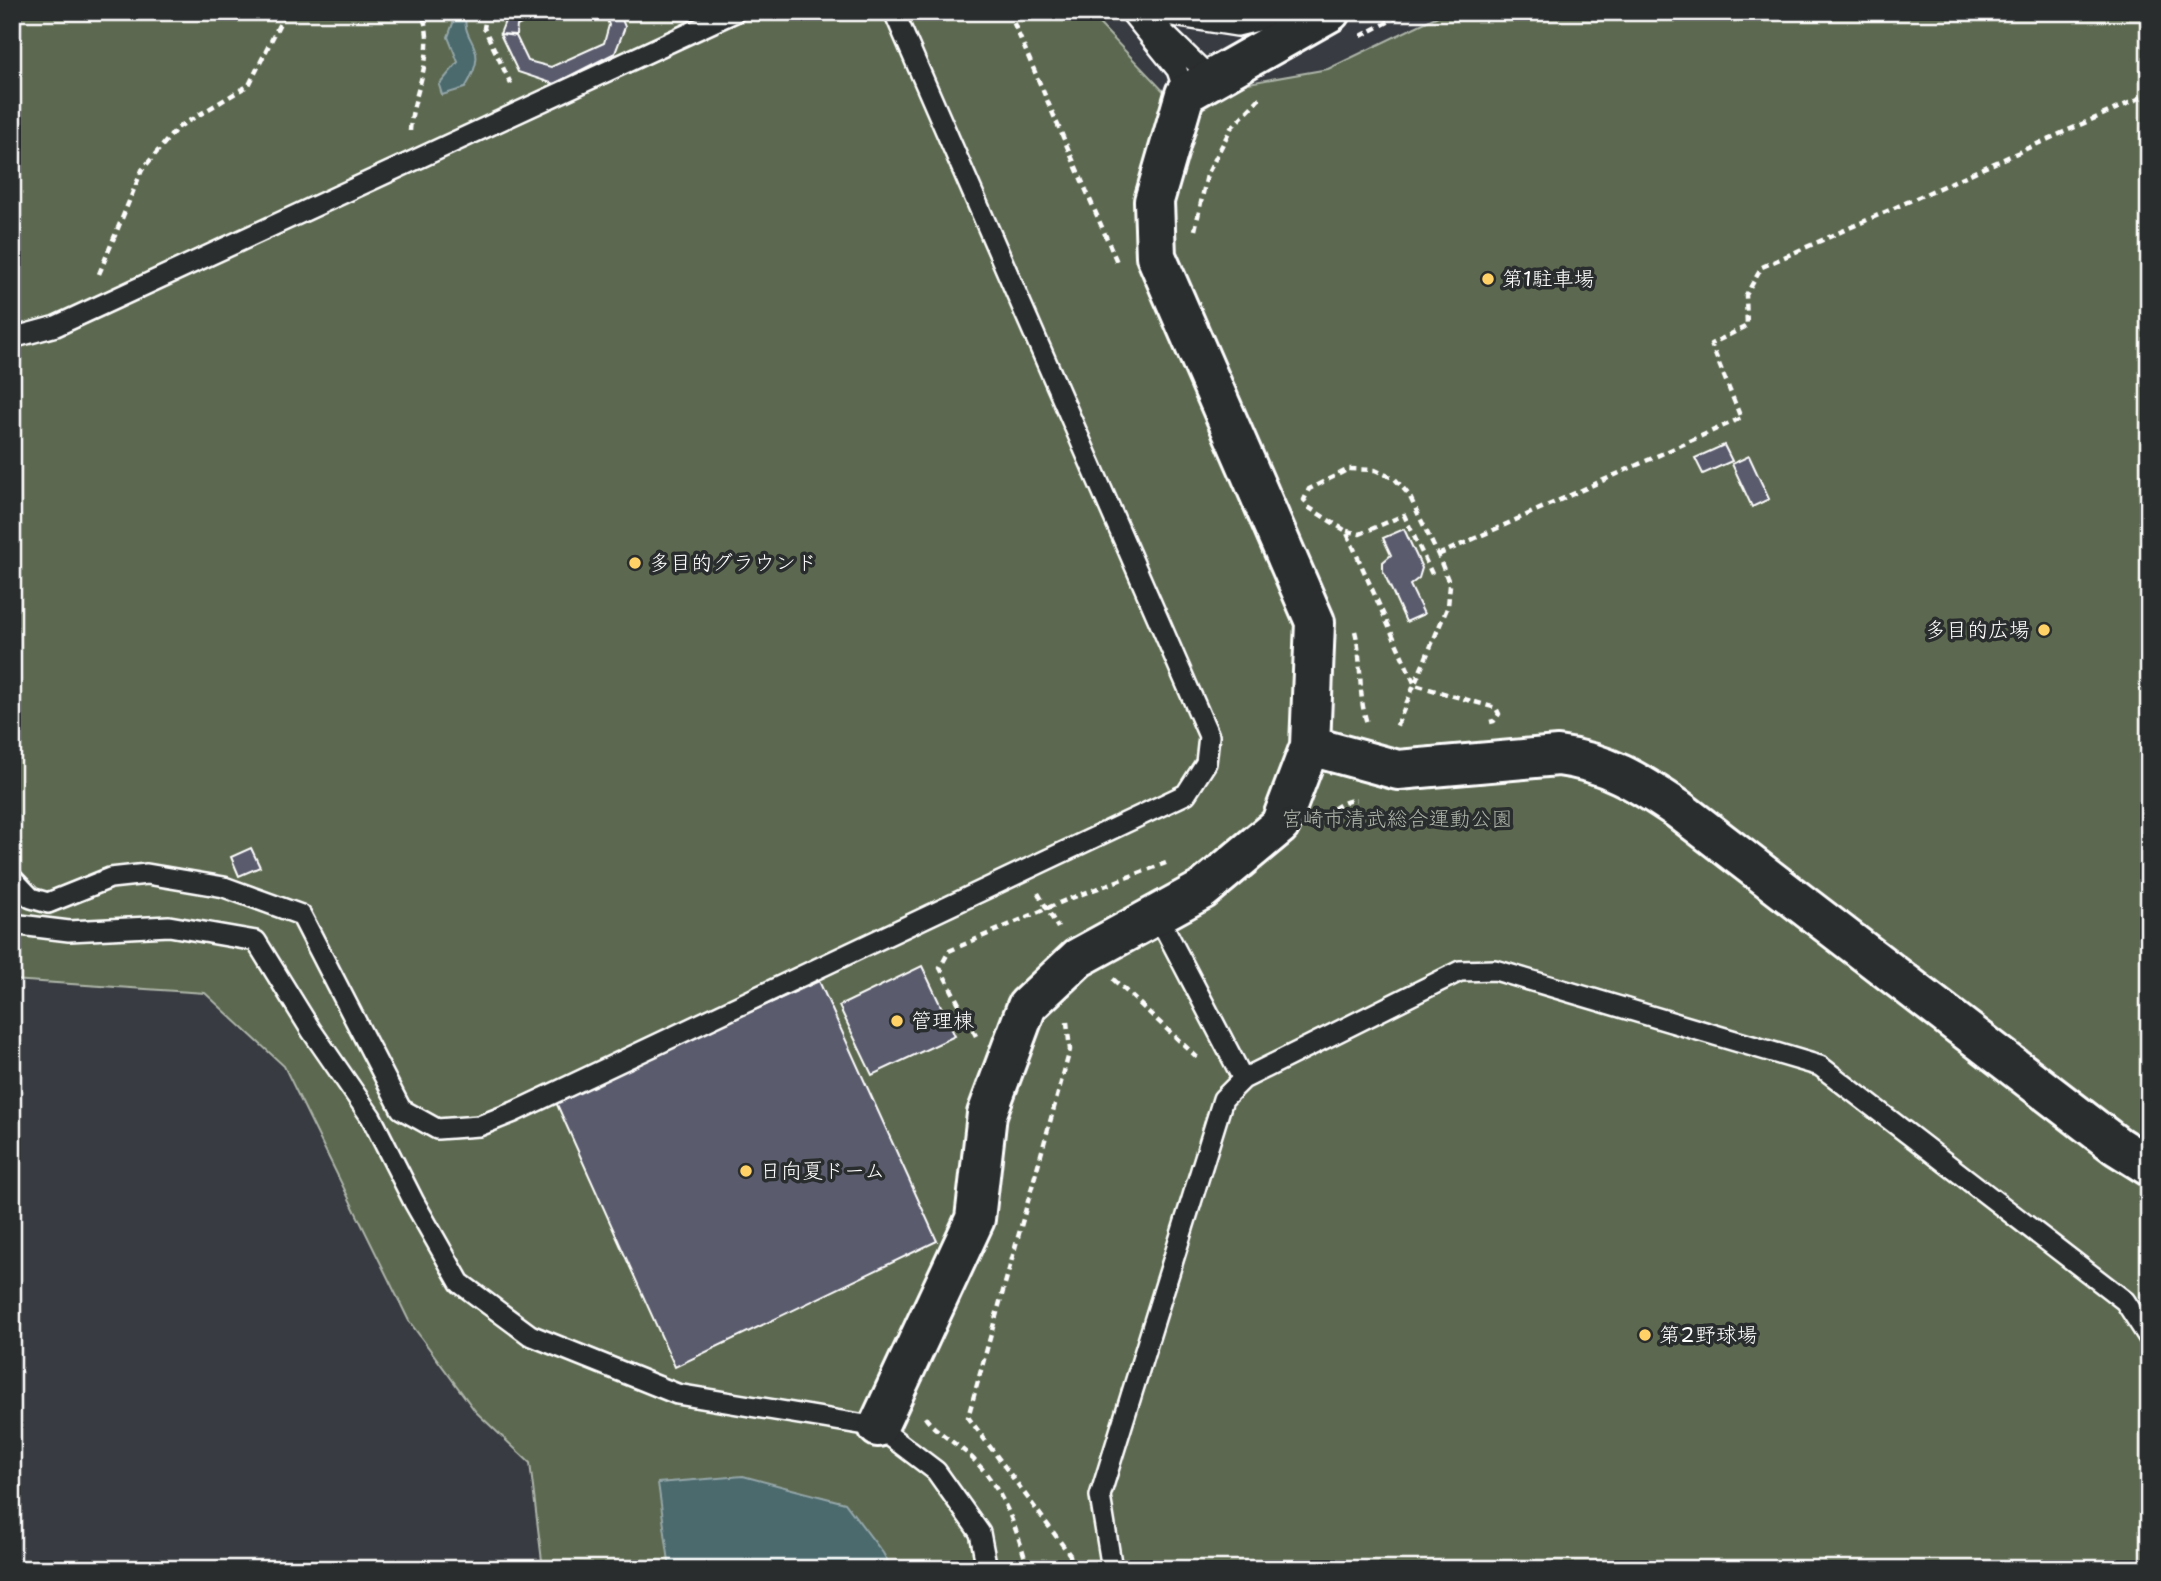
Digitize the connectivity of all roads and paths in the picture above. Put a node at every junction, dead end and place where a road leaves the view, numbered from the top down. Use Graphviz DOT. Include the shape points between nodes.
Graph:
graph roads {
  1 [pos="283,12"];
  2 [pos="421,12"];
  3 [pos="487,12"];
  4 [pos="736,12"];
  5 [pos="894,12"];
  6 [pos="1009,12"];
  7 [pos="1130,12"];
  8 [pos="1143,12"];
  9 [pos="1163,12"];
  10 [pos="1295,12"];
  11 [pos="1330,12"];
  12 [pos="1407,12"];
  13 [pos="1357,38"];
  14 [pos="1199,87"];
  15 [pos="2149,94"];
  16 [pos="1262,96"];
  17 [pos="523,110"];
  18 [pos="417,159"];
  19 [pos="1194,235"];
  20 [pos="1119,267"];
  21 [pos="83,314"];
  22 [pos="12,338"];
  23 [pos="1318,484"];
  24 [pos="1308,507"];
  25 [pos="1346,531"];
  26 [pos="1438,555"];
  27 [pos="1432,575"];
  28 [pos="1415,685"];
  29 [pos="1399,722"];
  30 [pos="1482,722"];
  31 [pos="1407,729"];
  32 [pos="1395,730"];
  33 [pos="1310,746"];
  34 [pos="1176,859"];
  35 [pos="1024,870"];
  36 [pos="12,878"];
  37 [pos="1046,909"];
  38 [pos="1157,914"];
  39 [pos="12,924"];
  40 [pos="1093,967"];
  41 [pos="1074,1013"];
  42 [pos="980,1046"];
  43 [pos="1207,1067"];
  44 [pos="1242,1079"];
  45 [pos="2149,1166"];
  46 [pos="2149,1338"];
  47 [pos="928,1410"];
  48 [pos="878,1427"];
  49 [pos="986,1569"];
  50 [pos="1028,1569"];
  51 [pos="1072,1569"];
  52 [pos="1112,1569"];
  1 -- 21 [label="path" via="249,85 177,128 142,170"];
  2 -- 18 [label="path" via="428,50 409,129"];
  3 -- 17 [label="path" via="484,28"];
  4 -- 17 [label="lane"];
  5 -- 35 [label="lane" via="1209,736 1206,763 1186,794"];
  6 -- 20 [label="path"];
  7 -- 14 [label="lane" via="1177,70"];
  8 -- 14 [label="lane"];
  9 -- 10 [label="lane" via="1237,26"];
  11 -- 14 [label="street"];
  12 -- 13 [label="path"];
  14 -- 33 [label="street" via="1154,201 1156,256 1315,622"];
  15 -- 26 [label="path" via="1762,267 1746,296 1747,326 1712,344 1741,418"];
  16 -- 19 [label="path" via="1230,128 1207,175"];
  17 -- 18 [label="lane"];
  18 -- 21 [label="lane"];
  21 -- 22 [label="lane"];
  23 -- 26 [label="path" via="1349,469 1375,470 1395,479 1409,495"];
  24 -- 25 [label="path"];
  25 -- 27 [label="path" via="1360,534 1404,515"];
  25 -- 28 [label="path"];
  26 -- 28 [label="path" via="1450,585 1448,606"];
  28 -- 29 [label="path"];
  28 -- 30 [label="path" via="1496,708 1499,714 1494,721"];
  31 -- 32 [label="path"];
  33 -- 38 [label="street" via="1280,825 1202,890"];
  33 -- 45 [label="street" via="1398,769 1558,756 1584,759 1635,779"];
  34 -- 37 [label="path"];
  35 -- 36 [label="lane" via="513,1112 480,1126 437,1129 401,1109 300,915 224,887 147,874 110,878 48,903 31,898"];
  35 -- 37 [label="path"];
  37 -- 40 [label="path"];
  37 -- 42 [label="path" via="949,951 940,968"];
  38 -- 40 [label="street"];
  38 -- 44 [label="lane"];
  39 -- 48 [label="lane" via="69,931 169,926 256,941 371,1117 460,1283 530,1335 677,1394"];
  40 -- 43 [label="path"];
  40 -- 48 [label="street" via="1027,1006 987,1114 975,1219"];
  41 -- 51 [label="path" via="1066,1023 1070,1050 968,1417 1070,1555"];
  44 -- 46 [label="lane" via="1460,971 1494,970 1820,1066 2125,1301"];
  44 -- 52 [label="lane" via="1223,1099 1100,1496"];
  47 -- 50 [label="path" via="925,1417 929,1423 978,1463 998,1492 1017,1528"];
  48 -- 49 [label="lane" via="936,1471 980,1533"];
}
